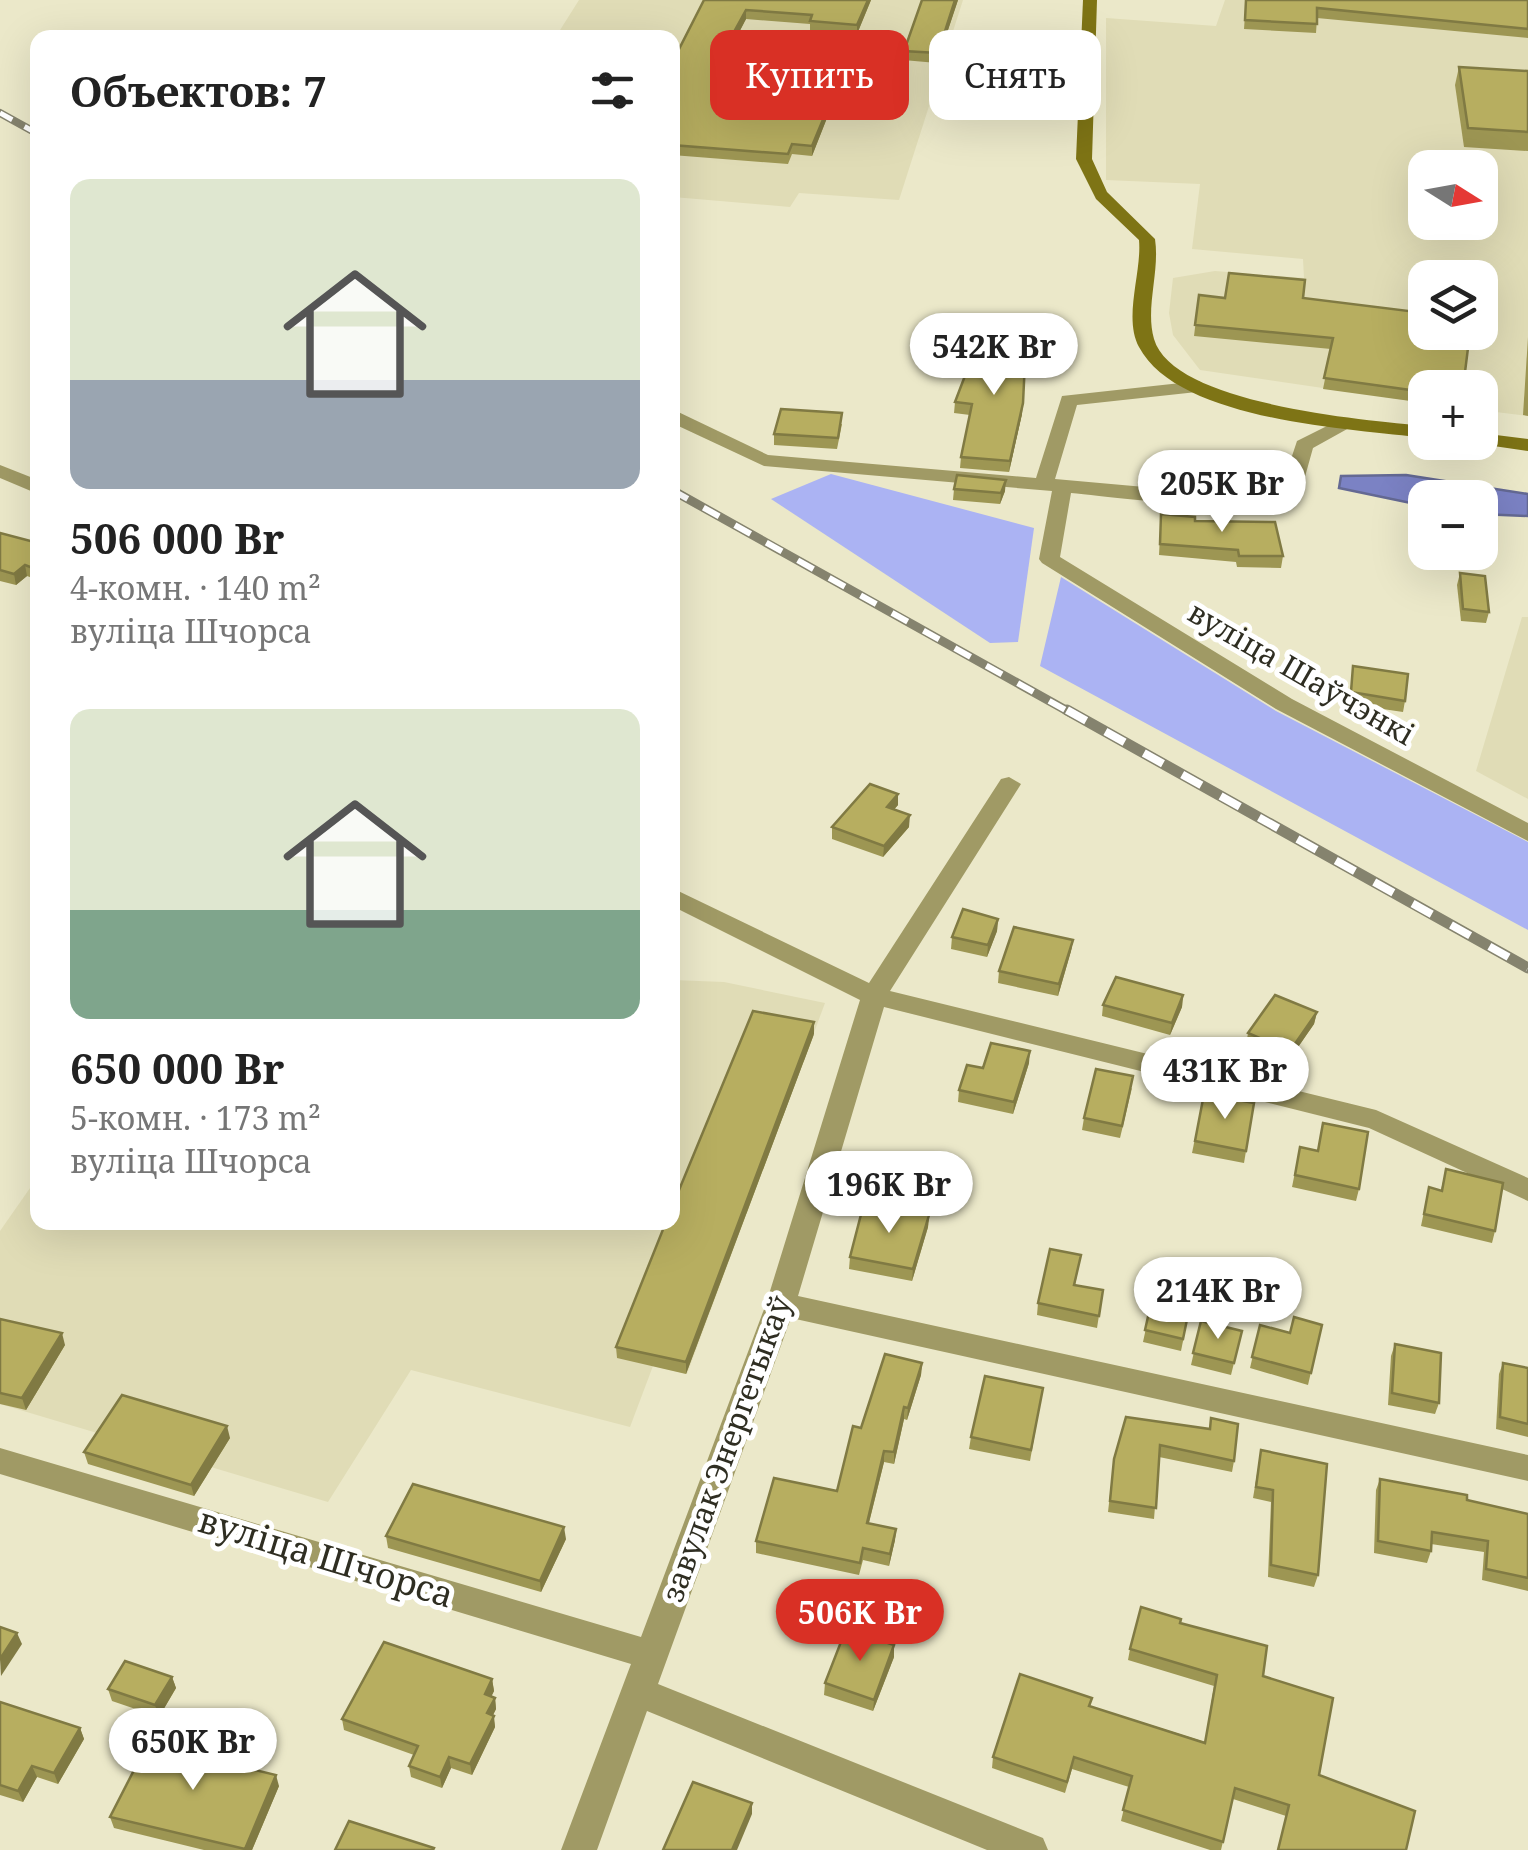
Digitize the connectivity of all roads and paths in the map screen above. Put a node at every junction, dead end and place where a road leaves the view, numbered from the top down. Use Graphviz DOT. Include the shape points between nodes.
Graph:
graph roads {
  1 [pos="1090,0"];
  2 [pos="1199,387"];
  3 [pos="680,419"];
  4 [pos="1348,423"];
  5 [pos="1408,430"];
  6 [pos="1498,441"];
  7 [pos="1528,445"];
  8 [pos="2,473"];
  9 [pos="30,485"];
  10 [pos="1052,488"];
  11 [pos="1009,784"];
  12 [pos="1528,833"];
  13 [pos="680,900"];
  14 [pos="874,996"];
  15 [pos="1528,1190"];
  16 [pos="780,1304"];
  17 [pos="0,1460"];
  18 [pos="1528,1468"];
  19 [pos="652,1655"];
  20 [pos="639,1692"];
  21 [pos="580,1850"];
  22 [pos="1030,1850"];
  1 -- 2 [label="street" via="1084,159 1090,185 1147,240 1144,342 1158,364"];
  2 -- 4 [label="street" via="1260,408"];
  2 -- 10 [label="street" via="1070,400"];
  3 -- 10 [label="street" via="764,460"];
  4 -- 5 [label="street"];
  4 -- 10 [label="street" via="1304,445 1291,491 1223,500"];
  6 -- 7 [label="street"];
  8 -- 9 [label="street"];
  10 -- 12 [label="street, вуліца Шаўчэнкі" via="1049,558 1284,704"];
  11 -- 14 [label="street, завулак Энергетыкаў"];
  13 -- 14 [label="street"];
  14 -- 15 [label="street" via="1376,1120"];
  14 -- 16 [label="street, завулак Энергетыкаў"];
  16 -- 18 [label="street"];
  16 -- 19 [label="street, завулак Энергетыкаў"];
  17 -- 19 [label="street, вуліца Шчорса"];
  19 -- 20 [label="street, завулак Энергетыкаў"];
  20 -- 21 [label="street, завулак Энергетыкаў"];
  20 -- 22 [label="street"];
}
